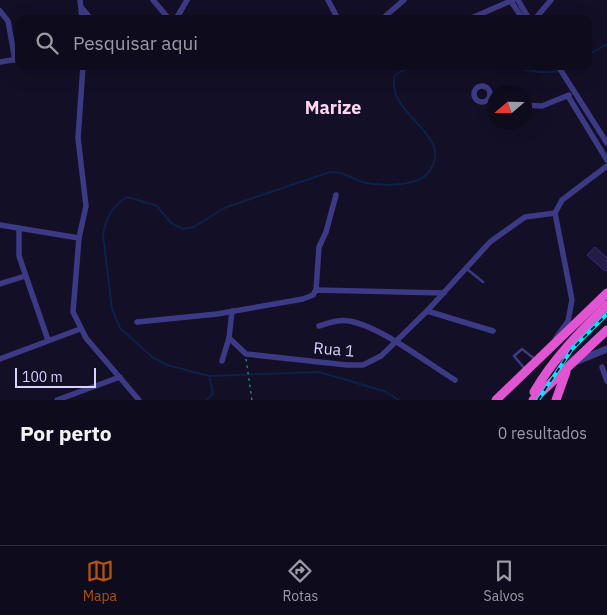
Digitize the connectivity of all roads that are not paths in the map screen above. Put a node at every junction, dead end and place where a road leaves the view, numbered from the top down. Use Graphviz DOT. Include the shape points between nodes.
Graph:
graph roads {
  1 [pos="80,0"];
  2 [pos="153,0"];
  3 [pos="187,0"];
  4 [pos="328,0"];
  5 [pos="404,0"];
  6 [pos="511,0"];
  7 [pos="518,0"];
  8 [pos="551,0"];
  9 [pos="81,8"];
  10 [pos="0,11"];
  11 [pos="82,15"];
  12 [pos="87,15"];
  13 [pos="166,15"];
  14 [pos="178,15"];
  15 [pos="336,15"];
  16 [pos="387,15"];
  17 [pos="478,15"];
  18 [pos="520,15"];
  19 [pos="527,15"];
  20 [pos="538,15"];
  21 [pos="15,51"];
  22 [pos="15,59"];
  23 [pos="0,62"];
  24 [pos="83,70"];
  25 [pos="561,70"];
  26 [pos="576,92"];
  27 [pos="568,96"];
  28 [pos="532,105"];
  29 [pos="607,143"];
  30 [pos="607,160"];
  31 [pos="607,166"];
  32 [pos="336,195"];
  33 [pos="554,213"];
  34 [pos="0,224"];
  35 [pos="19,228"];
  36 [pos="80,238"];
  37 [pos="466,268"];
  38 [pos="25,276"];
  39 [pos="483,282"];
  40 [pos="0,284"];
  41 [pos="316,290"];
  42 [pos="444,293"];
  43 [pos="607,293"];
  44 [pos="607,305"];
  45 [pos="232,311"];
  46 [pos="427,311"];
  47 [pos="137,322"];
  48 [pos="319,326"];
  49 [pos="80,329"];
  50 [pos="607,330"];
  51 [pos="493,331"];
  52 [pos="229,338"];
  53 [pos="48,340"];
  54 [pos="395,343"];
  55 [pos="607,349"];
  56 [pos="548,350"];
  57 [pos="0,359"];
  58 [pos="222,361"];
  59 [pos="537,361"];
  60 [pos="575,362"];
  61 [pos="602,367"];
  62 [pos="567,369"];
  63 [pos="526,371"];
  64 [pos="120,377"];
  65 [pos="455,380"];
  66 [pos="607,380"];
  67 [pos="534,396"];
  68 [pos="57,400"];
  69 [pos="139,400"];
  70 [pos="496,400"];
  71 [pos="556,400"];
  1 -- 9 [label="street"];
  2 -- 13 [label="street"];
  3 -- 14 [label="street"];
  4 -- 15 [label="street"];
  5 -- 16 [label="street"];
  6 -- 17 [label="street"];
  6 -- 18 [label="street"];
  7 -- 19 [label="street"];
  8 -- 20 [label="street"];
  9 -- 11 [label="street"];
  9 -- 12 [label="street"];
  10 -- 21 [label="street" via="8,21"];
  22 -- 23 [label="street"];
  24 -- 36 [label="street" via="78,138 86,206"];
  25 -- 26 [label="street"];
  26 -- 27 [label="street"];
  26 -- 29 [label="street"];
  27 -- 28 [label="street" via="542,106"];
  27 -- 30 [label="street"];
  31 -- 33 [label="street" via="562,200"];
  32 -- 41 [label="street" via="319,247"];
  33 -- 37 [label="street, Rua 1" via="525,217 490,242"];
  33 -- 56 [label="street" via="572,300 568,321"];
  34 -- 35 [label="street"];
  35 -- 36 [label="street"];
  35 -- 38 [label="street" via="19,256"];
  36 -- 49 [label="street" via="73,312"];
  37 -- 39 [label="lane"];
  37 -- 42 [label="street, Rua 1"];
  38 -- 40 [label="street"];
  38 -- 53 [label="street"];
  41 -- 42 [label="street"];
  41 -- 45 [label="street" via="304,299"];
  42 -- 46 [label="street, Rua 1"];
  43 -- 56 [label="highway"];
  44 -- 67 [label="highway" via="546,372"];
  45 -- 47 [label="street"];
  45 -- 52 [label="street"];
  46 -- 51 [label="street"];
  46 -- 54 [label="street, Rua 1"];
  48 -- 54 [label="street" via="349,321 374,330"];
  49 -- 53 [label="street"];
  49 -- 64 [label="street"];
  50 -- 60 [label="highway"];
  52 -- 54 [label="street, Rua 1" via="246,354 363,365 381,356"];
  52 -- 58 [label="street"];
  53 -- 57 [label="street"];
  54 -- 65 [label="street"];
  55 -- 60 [label="street"];
  56 -- 59 [label="highway"];
  59 -- 63 [label="highway"];
  59 -- 63 [label="lane" via="522,349 515,354"];
  60 -- 62 [label="highway"];
  61 -- 66 [label="street"];
  62 -- 67 [label="highway"];
  62 -- 71 [label="highway"];
  63 -- 70 [label="highway"];
  64 -- 68 [label="street"];
  64 -- 69 [label="street"];
}
